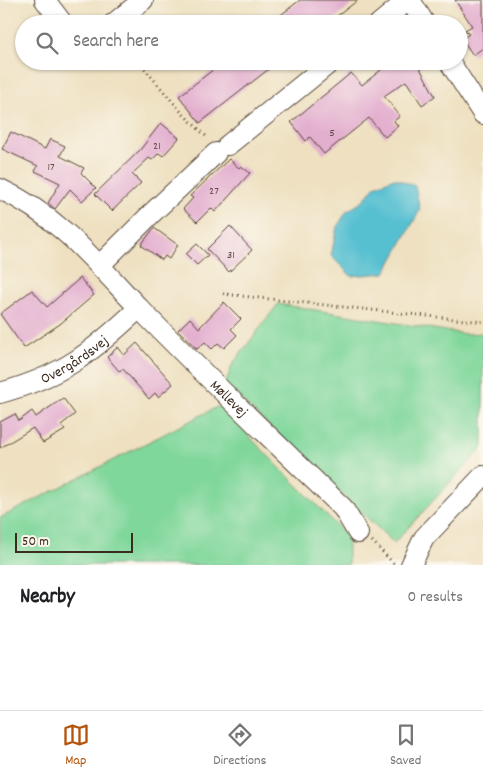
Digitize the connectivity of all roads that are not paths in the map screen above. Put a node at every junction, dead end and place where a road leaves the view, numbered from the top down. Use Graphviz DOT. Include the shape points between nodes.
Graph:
graph roads {
  1 [pos="45,0"];
  2 [pos="144,0"];
  3 [pos="409,0"];
  4 [pos="56,15"];
  5 [pos="125,15"];
  6 [pos="390,15"];
  7 [pos="419,15"];
  8 [pos="320,70"];
  9 [pos="455,70"];
  10 [pos="480,104"];
  11 [pos="0,189"];
  12 [pos="100,265"];
  13 [pos="139,308"];
  14 [pos="0,393"];
  15 [pos="483,476"];
  16 [pos="358,533"];
  17 [pos="411,565"];
  1 -- 4 [label="street"];
  2 -- 5 [label="street"];
  3 -- 6 [label="street"];
  3 -- 7 [label="street"];
  8 -- 12 [label="street" via="218,146"];
  9 -- 10 [label="street"];
  11 -- 12 [label="street, Møllevej" via="58,224"];
  12 -- 13 [label="street, Møllevej"];
  13 -- 14 [label="street, Overgårdsvej" via="96,348 62,370"];
  13 -- 16 [label="street, Møllevej" via="343,508"];
  15 -- 17 [label="street" via="424,538"];
}
